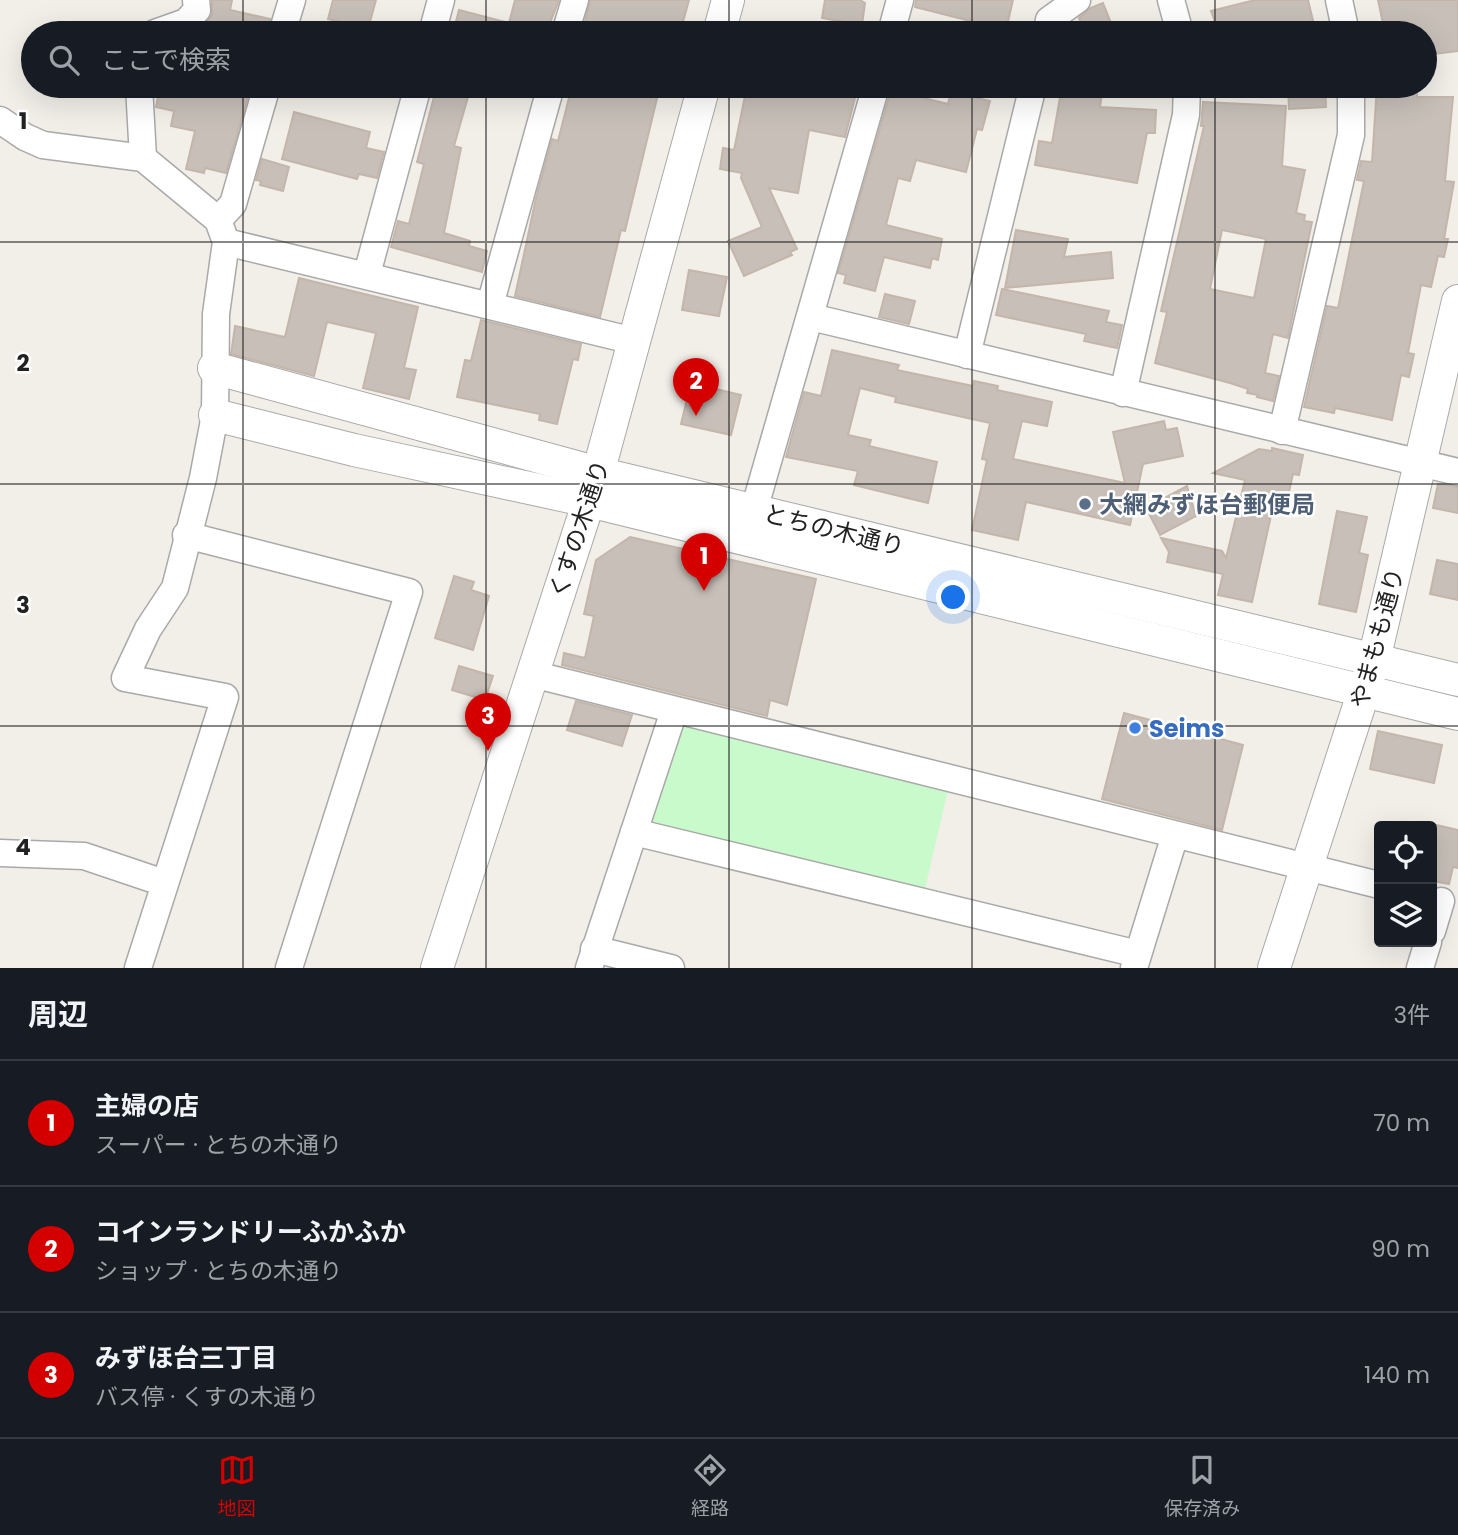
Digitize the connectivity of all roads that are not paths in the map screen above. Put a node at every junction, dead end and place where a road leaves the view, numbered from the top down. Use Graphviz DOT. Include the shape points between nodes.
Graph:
graph roads {
  1 [pos="196,0"];
  2 [pos="292,0"];
  3 [pos="441,0"];
  4 [pos="575,0"];
  5 [pos="728,0"];
  6 [pos="900,0"];
  7 [pos="1077,0"];
  8 [pos="1171,0"];
  9 [pos="1339,0"];
  10 [pos="187,21"];
  11 [pos="286,21"];
  12 [pos="435,21"];
  13 [pos="569,21"];
  14 [pos="722,21"];
  15 [pos="894,21"];
  16 [pos="1049,21"];
  17 [pos="1177,21"];
  18 [pos="1343,21"];
  19 [pos="140,98"];
  20 [pos="264,98"];
  21 [pos="415,98"];
  22 [pos="548,98"];
  23 [pos="701,98"];
  24 [pos="873,98"];
  25 [pos="1030,98"];
  26 [pos="1187,98"];
  27 [pos="1351,98"];
  28 [pos="0,120"];
  29 [pos="144,158"];
  30 [pos="222,231"];
  31 [pos="367,274"];
  32 [pos="1458,301"];
  33 [pos="489,305"];
  34 [pos="811,317"];
  35 [pos="634,341"];
  36 [pos="967,355"];
  37 [pos="214,368"];
  38 [pos="1123,393"];
  39 [pos="215,415"];
  40 [pos="1282,431"];
  41 [pos="1422,464"];
  42 [pos="1458,472"];
  43 [pos="593,487"];
  44 [pos="754,510"];
  45 [pos="186,536"];
  46 [pos="1374,660"];
  47 [pos="532,674"];
  48 [pos="1458,680"];
  49 [pos="1364,691"];
  50 [pos="674,711"];
  51 [pos="1458,714"];
  52 [pos="634,832"];
  53 [pos="1175,835"];
  54 [pos="0,852"];
  55 [pos="1307,866"];
  56 [pos="163,883"];
  57 [pos="1375,884"];
  58 [pos="1444,901"];
  59 [pos="1437,918"];
  60 [pos="1426,947"];
  61 [pos="592,959"];
  62 [pos="1136,961"];
  63 [pos="138,968"];
  64 [pos="289,968"];
  65 [pos="437,968"];
  66 [pos="671,968"];
  67 [pos="1274,968"];
  68 [pos="1420,968"];
  1 -- 10 [label="street" via="197,10"];
  2 -- 11 [label="street"];
  3 -- 12 [label="street"];
  4 -- 13 [label="street"];
  5 -- 14 [label="street"];
  6 -- 15 [label="street"];
  7 -- 16 [label="street"];
  8 -- 17 [label="street"];
  9 -- 18 [label="street"];
  19 -- 29 [label="street"];
  20 -- 30 [label="street"];
  21 -- 31 [label="street"];
  22 -- 33 [label="street"];
  23 -- 35 [label="street, くすの木通り"];
  24 -- 34 [label="street"];
  25 -- 36 [label="street"];
  26 -- 38 [label="street"];
  27 -- 40 [label="street" via="1351,135"];
  28 -- 29 [label="street" via="43,145"];
  29 -- 30 [label="street"];
  30 -- 31 [label="street"];
  30 -- 37 [label="street"];
  31 -- 33 [label="street"];
  32 -- 41 [label="street, やまもも通り"];
  33 -- 35 [label="street"];
  34 -- 36 [label="street"];
  34 -- 44 [label="street"];
  35 -- 43 [label="street, くすの木通り"];
  36 -- 38 [label="street"];
  37 -- 39 [label="street"];
  37 -- 43 [label="street, とちの木通り"];
  38 -- 40 [label="street"];
  39 -- 43 [label="street, とちの木通り" via="354,450"];
  39 -- 45 [label="street"];
  40 -- 41 [label="street"];
  41 -- 42 [label="street"];
  41 -- 46 [label="street, やまもも通り"];
  43 -- 44 [label="street, とちの木通り"];
  43 -- 47 [label="street, くすの木通り"];
  43 -- 49 [label="street, とちの木通り"];
  44 -- 46 [label="street, とちの木通り"];
  45 -- 56 [label="street" via="175,588 148,629 125,678 225,697"];
  45 -- 64 [label="street" via="410,592"];
  46 -- 48 [label="street, とちの木通り"];
  46 -- 49 [label="street, やまもも通り"];
  47 -- 50 [label="street"];
  47 -- 65 [label="street, くすの木通り"];
  49 -- 51 [label="street, とちの木通り"];
  49 -- 55 [label="street, やまもも通り"];
  50 -- 52 [label="street"];
  50 -- 53 [label="street"];
  52 -- 61 [label="street"];
  52 -- 62 [label="street"];
  53 -- 55 [label="street"];
  53 -- 62 [label="street"];
  54 -- 56 [label="street" via="85,856"];
  55 -- 57 [label="street"];
  55 -- 67 [label="street, やまもも通り"];
  56 -- 63 [label="street"];
  58 -- 59 [label="street"];
  60 -- 68 [label="street"];
  61 -- 66 [label="street"];
}
